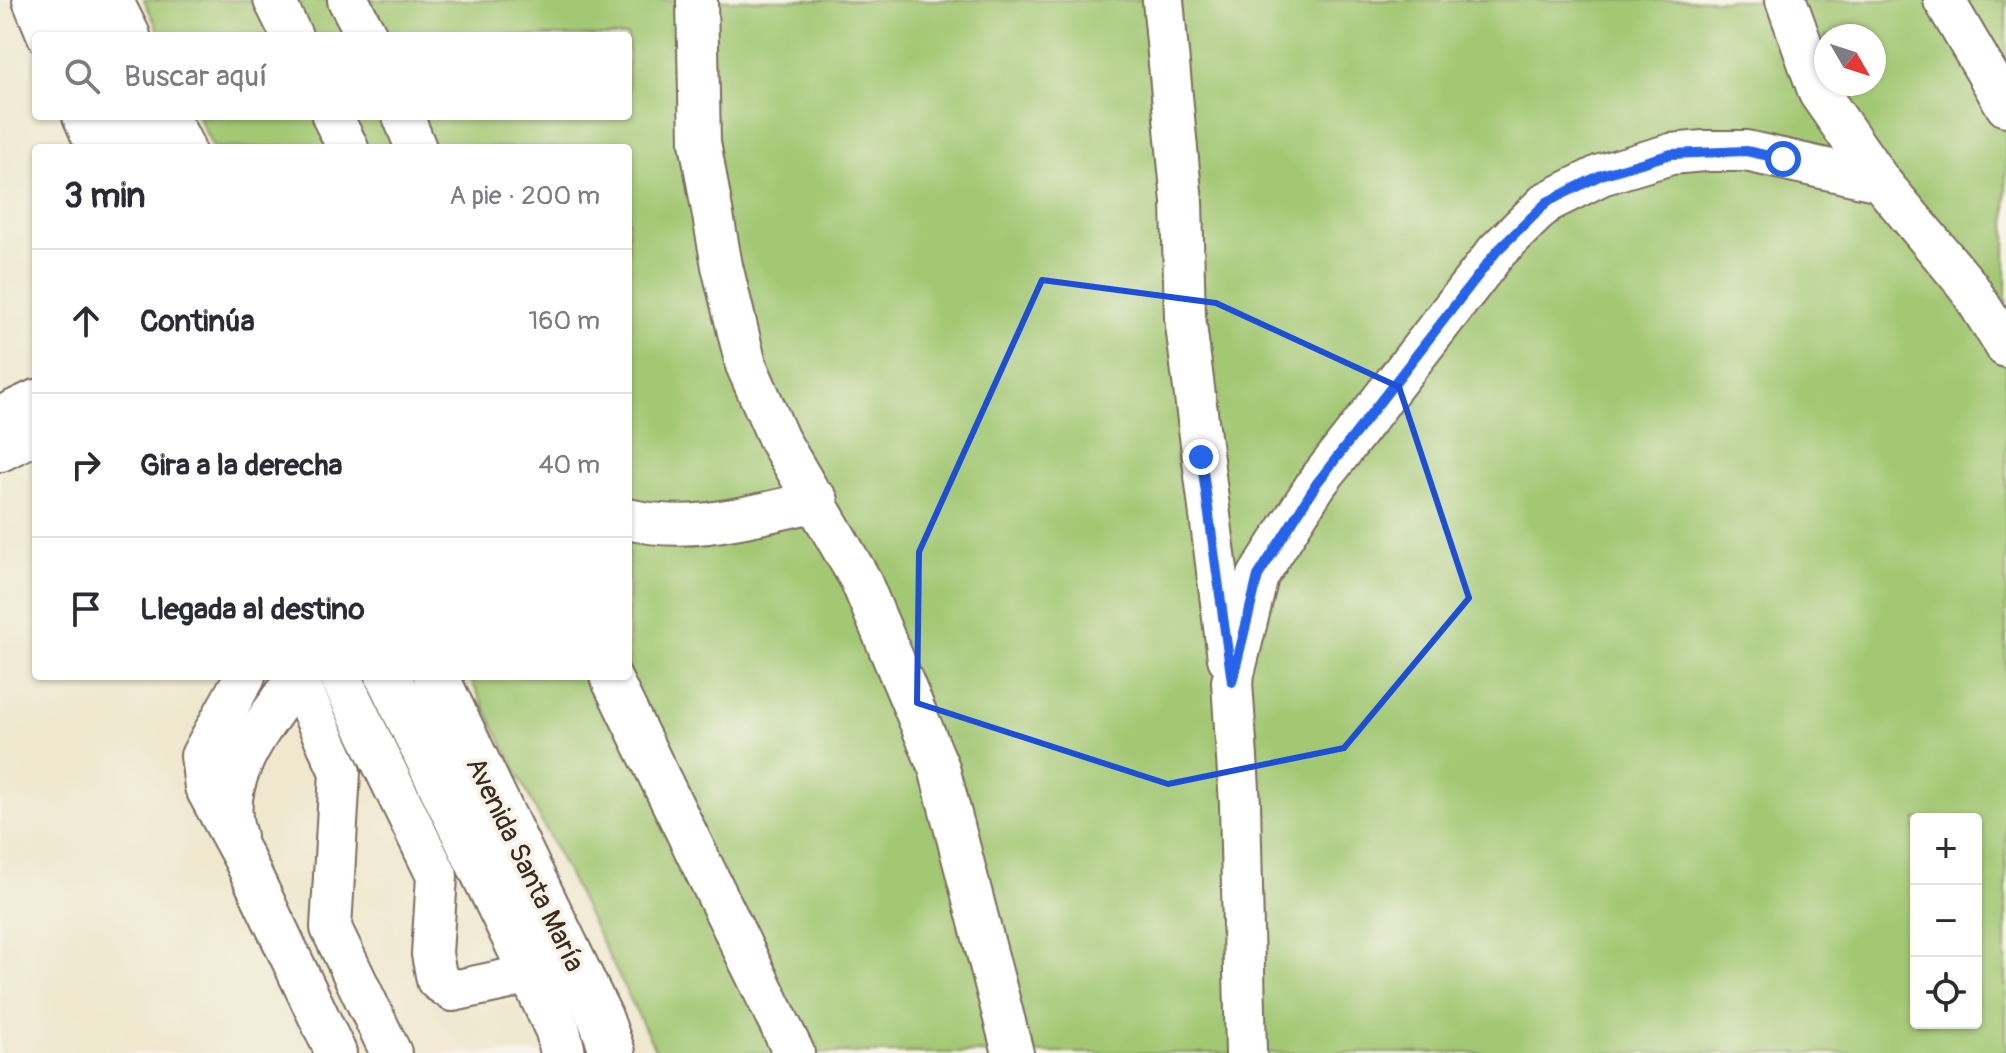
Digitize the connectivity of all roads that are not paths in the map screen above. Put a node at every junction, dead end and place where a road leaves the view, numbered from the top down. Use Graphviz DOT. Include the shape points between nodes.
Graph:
graph roads {
  1 [pos="33,0"];
  2 [pos="64,0"];
  3 [pos="110,0"];
  4 [pos="274,0"];
  5 [pos="348,0"];
  6 [pos="697,0"];
  7 [pos="1163,0"];
  8 [pos="1786,0"];
  9 [pos="1944,0"];
  10 [pos="46,32"];
  11 [pos="80,32"];
  12 [pos="126,32"];
  13 [pos="290,32"];
  14 [pos="365,32"];
  15 [pos="2006,106"];
  16 [pos="85,120"];
  17 [pos="122,120"];
  18 [pos="168,120"];
  19 [pos="334,120"];
  20 [pos="405,120"];
  21 [pos="95,144"];
  22 [pos="133,144"];
  23 [pos="180,144"];
  24 [pos="346,144"];
  25 [pos="414,144"];
  26 [pos="1880,181"];
  27 [pos="2006,347"];
  28 [pos="32,402"];
  29 [pos="0,417"];
  30 [pos="32,435"];
  31 [pos="0,451"];
  32 [pos="818,501"];
  33 [pos="632,520"];
  34 [pos="243,680"];
  35 [pos="294,680"];
  36 [pos="297,680"];
  37 [pos="342,680"];
  38 [pos="390,680"];
  39 [pos="438,680"];
  40 [pos="612,680"];
  41 [pos="1232,682"];
  42 [pos="244,859"];
  43 [pos="530,970"];
  44 [pos="334,1051"];
  45 [pos="391,1053"];
  46 [pos="563,1053"];
  47 [pos="613,1053"];
  48 [pos="794,1053"];
  49 [pos="1013,1053"];
  50 [pos="1246,1053"];
  1 -- 10 [label="lane"];
  2 -- 11 [label="main road"];
  3 -- 12 [label="main road"];
  4 -- 13 [label="lane"];
  5 -- 14 [label="lane"];
  6 -- 32 [label="lane" via="700,142 722,266 746,365 779,440"];
  7 -- 41 [label="lane" via="1182,202 1185,317"];
  8 -- 26 [label="lane" via="1819,93"];
  9 -- 15 [label="lane"];
  16 -- 21 [label="lane"];
  17 -- 22 [label="main road"];
  18 -- 23 [label="main road"];
  19 -- 24 [label="lane"];
  20 -- 25 [label="lane"];
  26 -- 27 [label="lane" via="1967,285"];
  26 -- 41 [label="lane" via="1746,151 1704,151 1671,154 1601,175 1547,202 1497,251 1317,483 1258,576"];
  28 -- 29 [label="lane"];
  30 -- 31 [label="lane"];
  32 -- 33 [label="lane" via="708,524"];
  32 -- 49 [label="lane" via="860,579 939,768"];
  34 -- 42 [label="lane" via="201,756 205,787"];
  35 -- 42 [label="lane" via="245,755 232,793 234,830"];
  36 -- 45 [label="lane" via="340,772 331,928"];
  37 -- 43 [label="lane" via="437,876 432,954 437,980 453,991"];
  38 -- 43 [label="main road, Avenida Santa María"];
  39 -- 47 [label="main road, Avenida Santa María"];
  40 -- 48 [label="lane"];
  41 -- 50 [label="lane"];
  42 -- 44 [label="lane"];
  43 -- 46 [label="main road, Avenida Santa María"];
}
